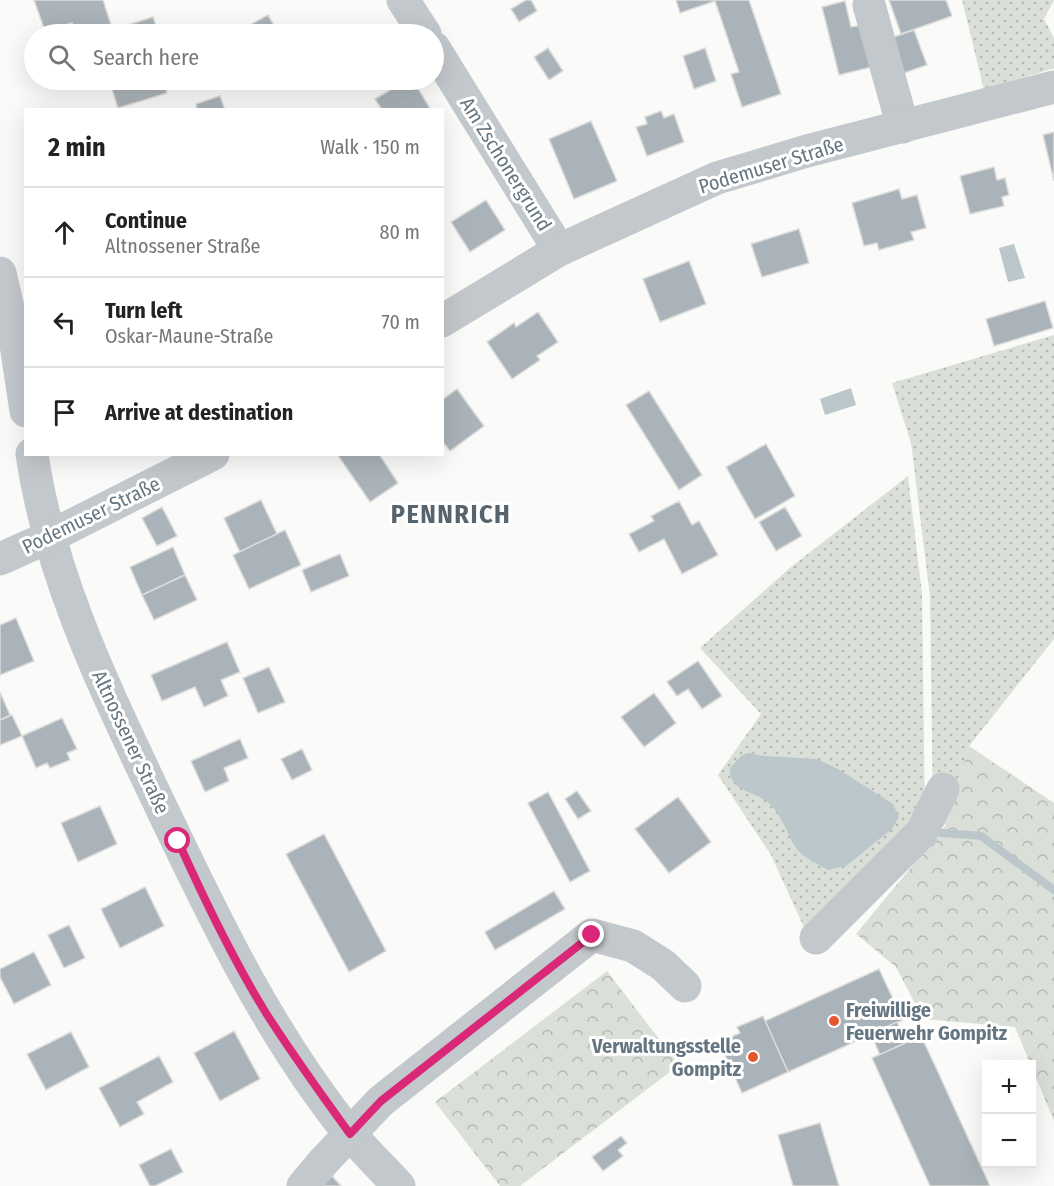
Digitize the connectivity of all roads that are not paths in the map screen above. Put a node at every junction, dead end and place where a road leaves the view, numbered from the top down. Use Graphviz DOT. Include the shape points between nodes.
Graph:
graph roads {
  1 [pos="403,0"];
  2 [pos="869,5"];
  3 [pos="419,24"];
  4 [pos="444,64"];
  5 [pos="1054,87"];
  6 [pos="903,127"];
  7 [pos="559,250"];
  8 [pos="0,273"];
  9 [pos="444,320"];
  10 [pos="24,398"];
  11 [pos="32,456"];
  12 [pos="209,456"];
  13 [pos="49,537"];
  14 [pos="0,559"];
  15 [pos="932,812"];
  16 [pos="816,938"];
  17 [pos="685,986"];
  18 [pos="350,1134"];
  19 [pos="303,1186"];
  20 [pos="399,1186"];
  1 -- 3 [label="street"];
  2 -- 6 [label="street"];
  4 -- 7 [label="street, Am Zschonergrund"];
  5 -- 6 [label="street, Podemuser Straße"];
  6 -- 7 [label="street, Podemuser Straße" via="717,178"];
  7 -- 9 [label="street, Podemuser Straße"];
  8 -- 10 [label="street"];
  11 -- 13 [label="street, Altnossener Straße"];
  12 -- 13 [label="street, Podemuser Straße"];
  13 -- 14 [label="street, Podemuser Straße"];
  13 -- 18 [label="street, Altnossener Straße" via="80,630 218,926 272,1021"];
  15 -- 16 [label="street"];
  17 -- 18 [label="street" via="663,965 633,946 592,935 381,1101"];
  18 -- 19 [label="street"];
  18 -- 20 [label="street, Altnossener Straße"];
}
